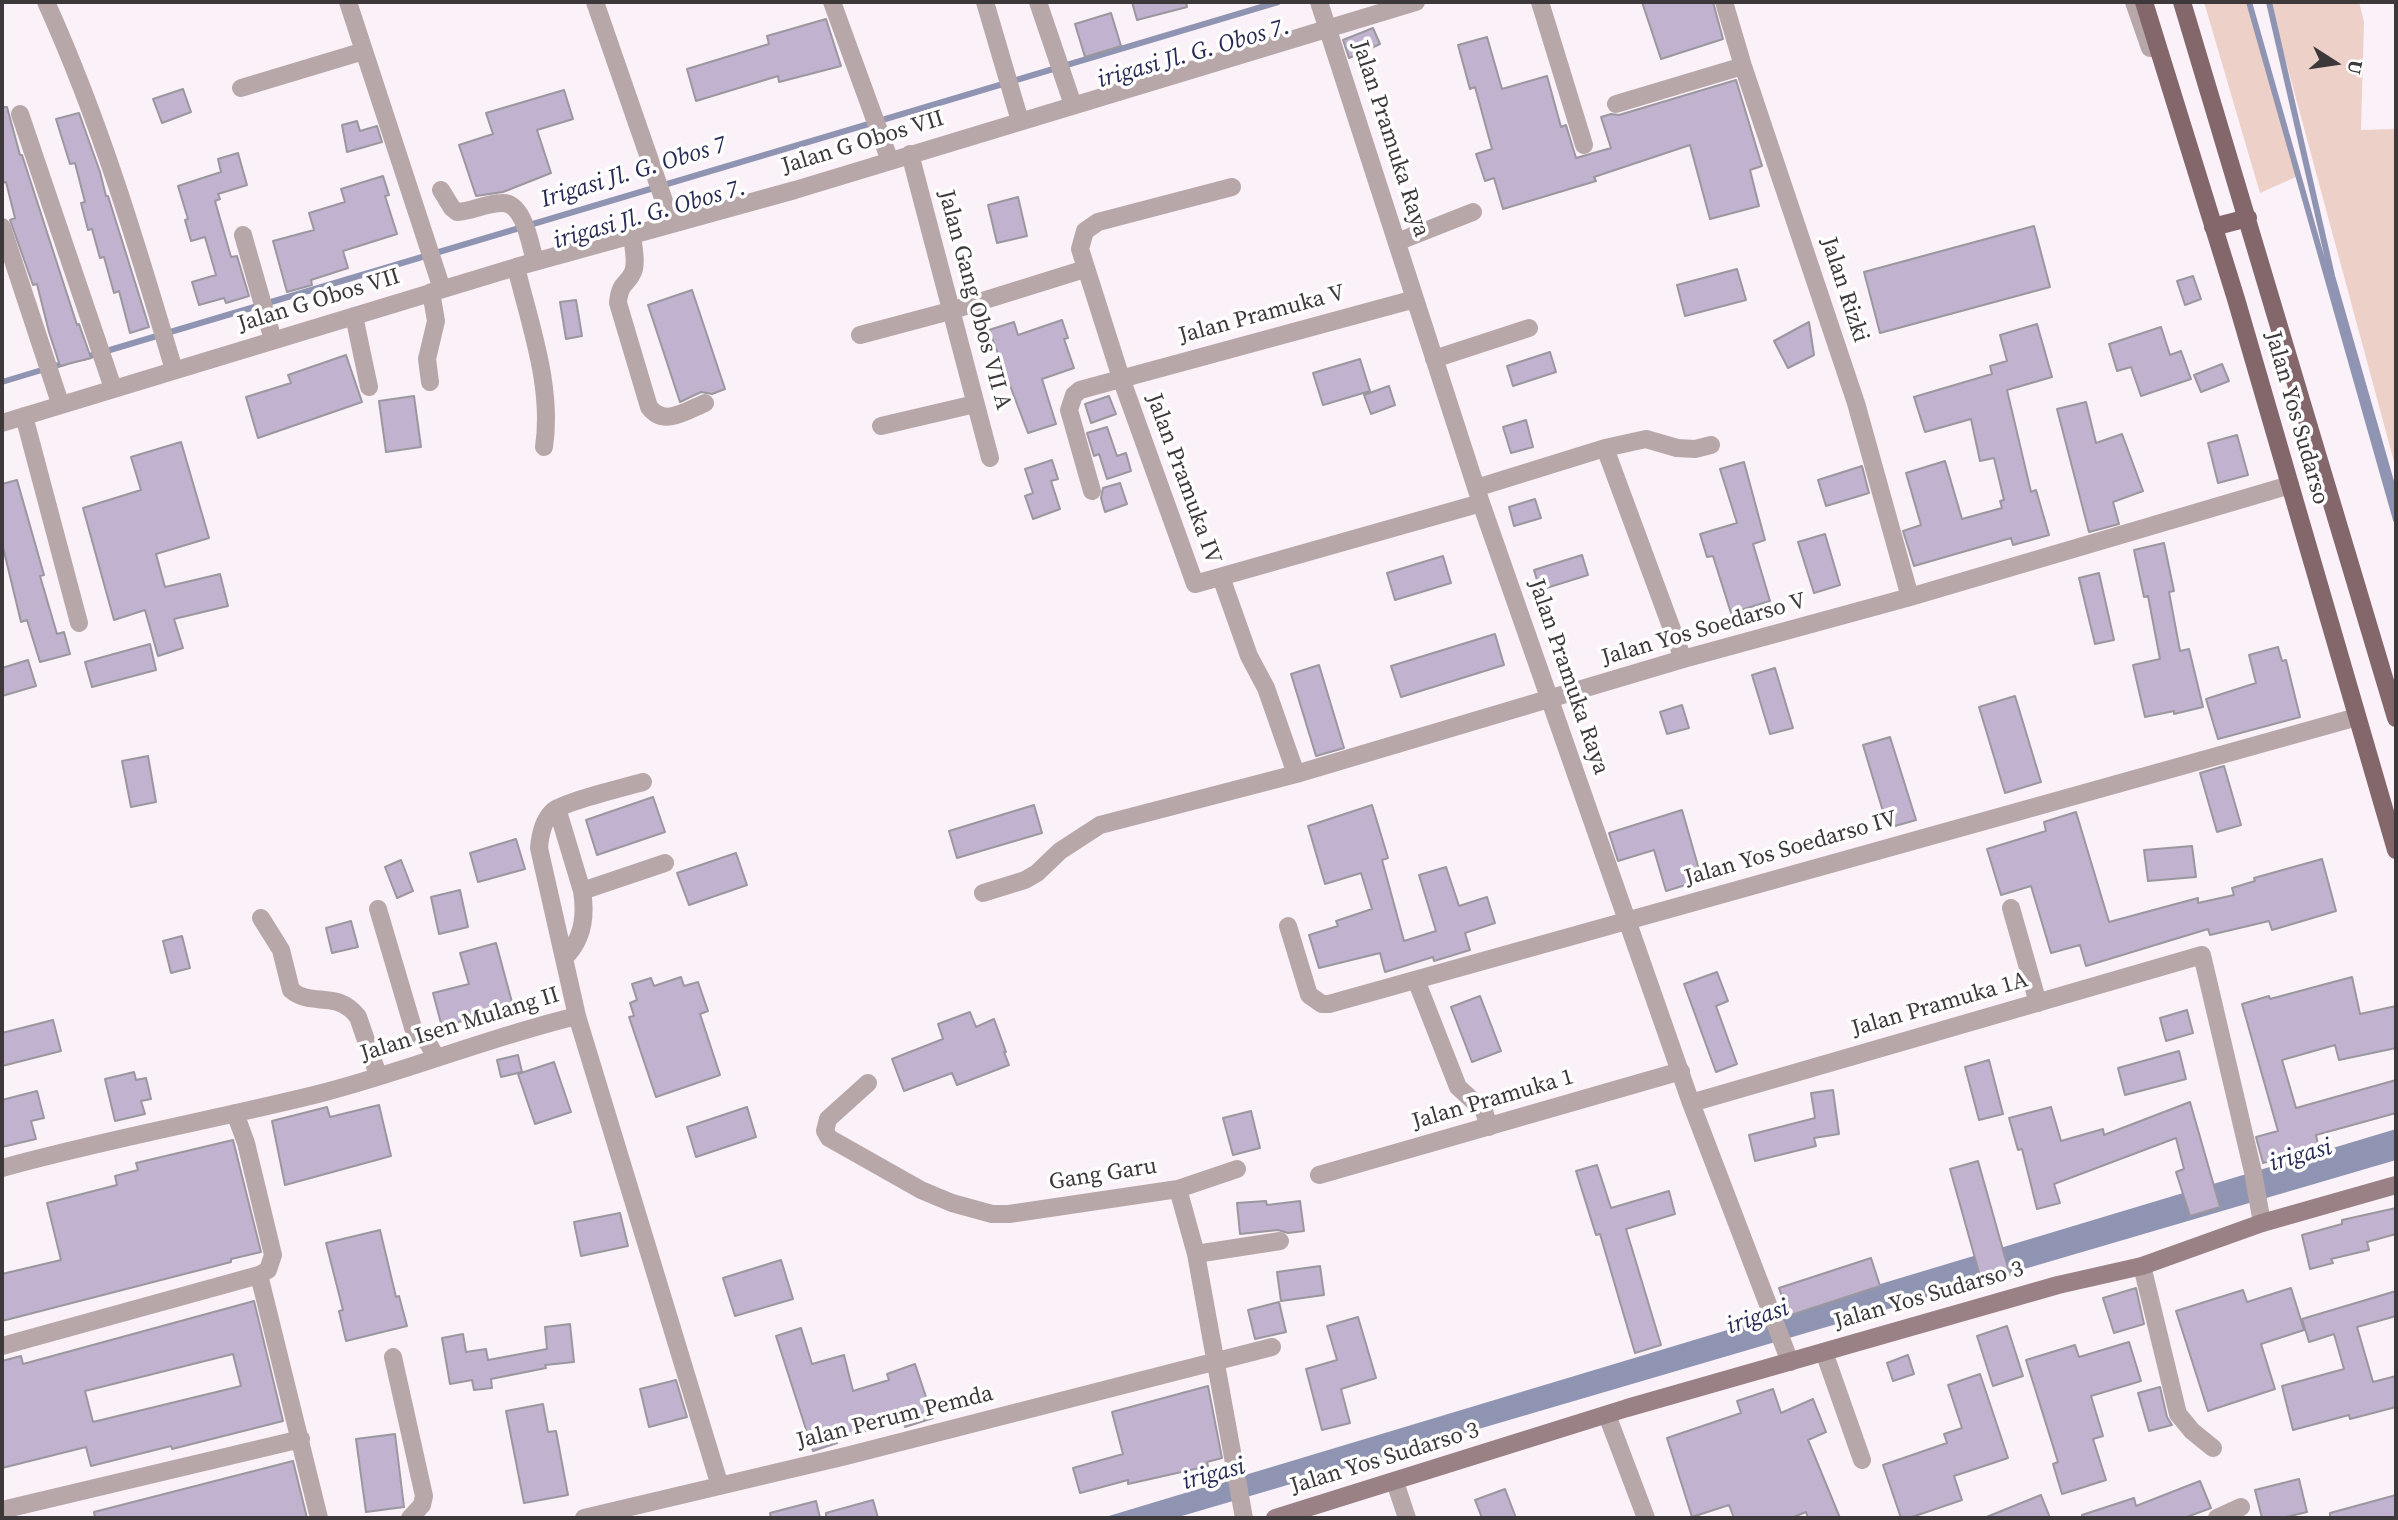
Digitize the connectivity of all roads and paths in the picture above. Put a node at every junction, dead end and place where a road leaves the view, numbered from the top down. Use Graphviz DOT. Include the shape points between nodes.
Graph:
graph roads {
  1 [pos="46,2"];
  2 [pos="348,2"];
  3 [pos="595,2"];
  4 [pos="832,2"];
  5 [pos="985,2"];
  6 [pos="1038,2"];
  7 [pos="1319,2"];
  8 [pos="1416,2"];
  9 [pos="1540,2"];
  10 [pos="1724,2"];
  11 [pos="2134,2"];
  12 [pos="2144,2"];
  13 [pos="2182,2"];
  14 [pos="1329,29"];
  15 [pos="364,51"];
  16 [pos="1743,66"];
  17 [pos="241,88"];
  18 [pos="1616,104"];
  19 [pos="1073,105"];
  20 [pos="20,114"];
  21 [pos="1020,121"];
  22 [pos="1584,145"];
  23 [pos="910,154"];
  24 [pos="890,161"];
  25 [pos="1232,187"];
  26 [pos="441,190"];
  27 [pos="1473,212"];
  28 [pos="2248,218"];
  29 [pos="672,224"];
  30 [pos="2,227"];
  31 [pos="2213,227"];
  32 [pos="243,234"];
  33 [pos="632,236"];
  34 [pos="1397,243"];
  35 [pos="536,261"];
  36 [pos="516,267"];
  37 [pos="1085,270"];
  38 [pos="436,291"];
  39 [pos="1415,299"];
  40 [pos="2236,299"];
  41 [pos="950,311"];
  42 [pos="354,316"];
  43 [pos="1529,328"];
  44 [pos="860,335"];
  45 [pos="273,340"];
  46 [pos="1434,359"];
  47 [pos="174,370"];
  48 [pos="1121,378"];
  49 [pos="430,382"];
  50 [pos="369,387"];
  51 [pos="113,388"];
  52 [pos="60,403"];
  53 [pos="705,403"];
  54 [pos="975,404"];
  55 [pos="24,416"];
  56 [pos="2,423"];
  57 [pos="881,426"];
  58 [pos="1711,445"];
  59 [pos="544,447"];
  60 [pos="1605,448"];
  61 [pos="990,458"];
  62 [pos="2290,485"];
  63 [pos="1092,491"];
  64 [pos="1478,496"];
  65 [pos="1221,577"];
  66 [pos="1910,597"];
  67 [pos="79,623"];
  68 [pos="1683,659"];
  69 [pos="1551,700"];
  70 [pos="2357,717"];
  71 [pos="2396,718"];
  72 [pos="1296,774"];
  73 [pos="643,782"];
  74 [pos="557,808"];
  75 [pos="2393,830"];
  76 [pos="2396,850"];
  77 [pos="665,863"];
  78 [pos="582,891"];
  79 [pos="983,893"];
  80 [pos="2011,908"];
  81 [pos="378,909"];
  82 [pos="261,918"];
  83 [pos="1628,920"];
  84 [pos="1288,926"];
  85 [pos="564,958"];
  86 [pos="1416,981"];
  87 [pos="2038,1003"];
  88 [pos="578,1016"];
  89 [pos="436,1057"];
  90 [pos="1681,1072"];
  91 [pos="378,1075"];
  92 [pos="868,1083"];
  93 [pos="1691,1103"];
  94 [pos="235,1112"];
  95 [pos="1489,1126"];
  96 [pos="2,1168"];
  97 [pos="1237,1169"];
  98 [pos="1319,1175"];
  99 [pos="2396,1185"];
  100 [pos="1178,1189"];
  101 [pos="2262,1223"];
  102 [pos="1280,1241"];
  103 [pos="1196,1254"];
  104 [pos="2142,1266"];
  105 [pos="259,1275"];
  106 [pos="2,1346"];
  107 [pos="1272,1347"];
  108 [pos="1824,1352"];
  109 [pos="393,1357"];
  110 [pos="1788,1359"];
  111 [pos="1217,1363"];
  112 [pos="1617,1412"];
  113 [pos="301,1439"];
  114 [pos="2213,1448"];
  115 [pos="1862,1460"];
  116 [pos="1395,1482"];
  117 [pos="720,1486"];
  118 [pos="2241,1507"];
  119 [pos="2,1510"];
  120 [pos="637,1511"];
  121 [pos="1243,1513"];
  122 [pos="319,1518"];
  123 [pos="410,1518"];
  124 [pos="584,1518"];
  125 [pos="1275,1518"];
  126 [pos="1407,1518"];
  127 [pos="1646,1518"];
  128 [pos="2217,1518"];
  1 -- 47 [label="street" via="104,145"];
  2 -- 15 [label="street"];
  3 -- 29 [label="street"];
  4 -- 24 [label="street"];
  5 -- 21 [label="street"];
  6 -- 19 [label="street"];
  7 -- 14 [label="street, Jalan Pramuka Raya"];
  8 -- 14 [label="street, Jalan G Obos VII"];
  9 -- 22 [label="street"];
  10 -- 16 [label="street, Jalan Rizki"];
  11 -- 40 [label="street"];
  12 -- 31 [label="main road, Jalan Yos Sudarso"];
  13 -- 28 [label="main road, Jalan Yos Sudarso"];
  14 -- 19 [label="street, Jalan G Obos VII"];
  14 -- 34 [label="street, Jalan Pramuka Raya"];
  15 -- 17 [label="street"];
  15 -- 38 [label="street"];
  16 -- 18 [label="street"];
  16 -- 66 [label="street, Jalan Rizki" via="1856,403"];
  19 -- 21 [label="street, Jalan G Obos VII"];
  20 -- 51 [label="street"];
  21 -- 23 [label="street, Jalan G Obos VII"];
  23 -- 24 [label="street, Jalan G Obos VII"];
  23 -- 41 [label="street, Jalan Gang Obos VII A"];
  24 -- 29 [label="street, Jalan G Obos VII"];
  25 -- 37 [label="street, Jalan Pramuka IV" via="1091,225 1081,240"];
  26 -- 35 [label="street" via="457,212 510,204 520,212"];
  27 -- 34 [label="street"];
  28 -- 31 [label="main road"];
  28 -- 71 [label="main road, Jalan Yos Sudarso"];
  29 -- 33 [label="street, Jalan G Obos VII"];
  30 -- 52 [label="street"];
  31 -- 40 [label="main road, Jalan Yos Sudarso"];
  32 -- 45 [label="street"];
  33 -- 35 [label="street, Jalan G Obos VII"];
  33 -- 53 [label="street" via="635,267 621,288 618,303 649,407 664,418"];
  34 -- 39 [label="street, Jalan Pramuka Raya"];
  35 -- 36 [label="street, Jalan G Obos VII"];
  36 -- 38 [label="street, Jalan G Obos VII"];
  36 -- 59 [label="street" via="548,408"];
  37 -- 41 [label="street"];
  37 -- 48 [label="street, Jalan Pramuka IV"];
  38 -- 42 [label="street, Jalan G Obos VII"];
  38 -- 49 [label="street" via="436,321 427,359"];
  39 -- 46 [label="street, Jalan Pramuka Raya"];
  39 -- 48 [label="street, Jalan Pramuka V"];
  40 -- 62 [label="main road, Jalan Yos Sudarso"];
  41 -- 44 [label="street"];
  41 -- 54 [label="street, Jalan Gang Obos VII A"];
  42 -- 45 [label="street, Jalan G Obos VII"];
  42 -- 50 [label="street"];
  43 -- 46 [label="street"];
  45 -- 47 [label="street, Jalan G Obos VII"];
  46 -- 64 [label="street, Jalan Pramuka Raya"];
  47 -- 51 [label="street, Jalan G Obos VII"];
  48 -- 63 [label="street, Jalan Pramuka V" via="1080,390 1070,402 1070,421"];
  48 -- 65 [label="street, Jalan Pramuka IV" via="1195,583"];
  51 -- 52 [label="street, Jalan G Obos VII"];
  52 -- 55 [label="street, Jalan G Obos VII"];
  54 -- 57 [label="street"];
  54 -- 61 [label="street, Jalan Gang Obos VII A"];
  55 -- 56 [label="street, Jalan G Obos VII"];
  55 -- 67 [label="street"];
  58 -- 60 [label="street, Jalan Pramuka IV" via="1677,448 1646,439"];
  60 -- 64 [label="street, Jalan Pramuka IV"];
  60 -- 68 [label="street"];
  62 -- 66 [label="street, Jalan Yos Soedarso V"];
  62 -- 70 [label="main road, Jalan Yos Sudarso"];
  64 -- 65 [label="street, Jalan Pramuka IV"];
  64 -- 69 [label="street, Jalan Pramuka Raya"];
  65 -- 72 [label="street"];
  66 -- 68 [label="street, Jalan Yos Soedarso V"];
  68 -- 69 [label="street, Jalan Yos Soedarso V"];
  69 -- 72 [label="street, Jalan Yos Soedarso V"];
  69 -- 83 [label="street, Jalan Pramuka Raya"];
  70 -- 75 [label="main road, Jalan Yos Sudarso"];
  70 -- 83 [label="street, Jalan Yos Soedarso IV"];
  72 -- 79 [label="street, Jalan Yos Soedarso V" via="1100,825 1025,880"];
  73 -- 74 [label="street"];
  74 -- 78 [label="street"];
  74 -- 85 [label="street" via="547,819 539,848"];
  75 -- 76 [label="main road, Jalan Yos Sudarso"];
  77 -- 78 [label="street"];
  78 -- 85 [label="street" via="582,928"];
  80 -- 87 [label="street"];
  81 -- 89 [label="street" via="414,1031"];
  82 -- 91 [label="street" via="281,950 291,990 306,998 338,1001 353,1010"];
  83 -- 86 [label="street, Jalan Yos Soedarso IV"];
  83 -- 90 [label="street, Jalan Pramuka Raya"];
  84 -- 86 [label="street, Jalan Yos Soedarso IV" via="1309,995 1322,1004"];
  85 -- 88 [label="street"];
  86 -- 95 [label="street" via="1458,1087 1484,1111"];
  87 -- 93 [label="street, Jalan Pramuka 1A"];
  87 -- 101 [label="street, Jalan Pramuka 1A" via="2202,955"];
  88 -- 89 [label="street, Jalan Isen Mulang II"];
  88 -- 117 [label="street, Jalan Isen Mulang II"];
  89 -- 91 [label="street, Jalan Isen Mulang II"];
  90 -- 93 [label="street, Jalan Pramuka Raya"];
  90 -- 95 [label="street, Jalan Pramuka 1"];
  91 -- 94 [label="street, Jalan Isen Mulang II"];
  92 -- 100 [label="street, Gang Garu" via="828,1118 825,1131 829,1138 951,1203 1009,1214"];
  93 -- 110 [label="street, Jalan Pramuka Raya"];
  94 -- 96 [label="street, Jalan Isen Mulang II"];
  94 -- 105 [label="street" via="273,1255 268,1270"];
  95 -- 98 [label="street, Jalan Pramuka 1"];
  97 -- 100 [label="street"];
  99 -- 101 [label="street, Jalan Yos Sudarso 3"];
  100 -- 103 [label="street, Gang Garu"];
  101 -- 104 [label="street, Jalan Yos Sudarso 3"];
  102 -- 103 [label="street"];
  103 -- 111 [label="street, Gang Garu"];
  104 -- 108 [label="street, Jalan Yos Sudarso 3" via="2058,1285"];
  104 -- 114 [label="street" via="2178,1414"];
  105 -- 106 [label="street"];
  105 -- 113 [label="street"];
  107 -- 111 [label="street, Jalan Perum Pemda"];
  108 -- 110 [label="street, Jalan Yos Sudarso 3"];
  108 -- 115 [label="street"];
  109 -- 123 [label="street" via="424,1496"];
  110 -- 112 [label="street, Jalan Yos Sudarso 3"];
  111 -- 117 [label="street, Jalan Perum Pemda"];
  111 -- 121 [label="street, Gang Garu"];
  112 -- 116 [label="street, Jalan Yos Sudarso 3"];
  112 -- 127 [label="street"];
  113 -- 119 [label="street"];
  113 -- 122 [label="street"];
  116 -- 125 [label="street, Jalan Yos Sudarso 3"];
  116 -- 126 [label="street"];
  117 -- 120 [label="street, Jalan Perum Pemda"];
  118 -- 128 [label="street"];
  120 -- 124 [label="street, Jalan Perum Pemda"];
}
